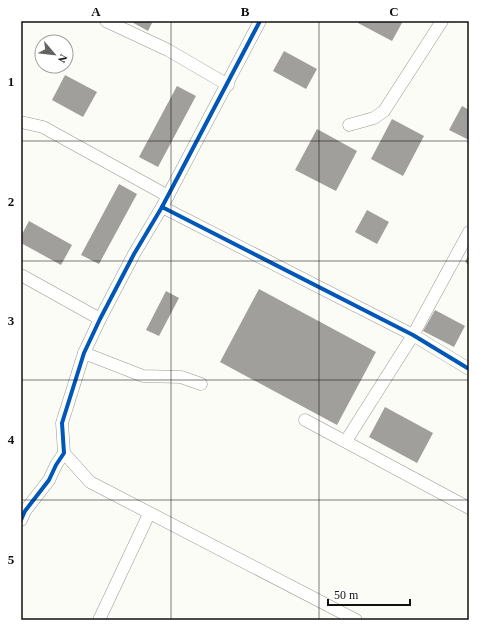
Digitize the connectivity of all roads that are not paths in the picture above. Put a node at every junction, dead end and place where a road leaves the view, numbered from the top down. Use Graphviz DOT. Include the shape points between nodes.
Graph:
graph roads {
  1 [pos="106,21"];
  2 [pos="260,21"];
  3 [pos="442,21"];
  4 [pos="228,85"];
  5 [pos="21,122"];
  6 [pos="349,125"];
  7 [pos="168,196"];
  8 [pos="162,208"];
  9 [pos="469,232"];
  10 [pos="21,275"];
  11 [pos="100,319"];
  12 [pos="413,335"];
  13 [pos="84,353"];
  14 [pos="469,369"];
  15 [pos="201,384"];
  16 [pos="305,420"];
  17 [pos="346,441"];
  18 [pos="64,453"];
  19 [pos="469,508"];
  20 [pos="149,514"];
  21 [pos="21,520"];
  22 [pos="99,620"];
  23 [pos="356,620"];
  1 -- 4 [label="street" via="168,50"];
  2 -- 4 [label="street"];
  3 -- 6 [label="street" via="384,111 374,118"];
  4 -- 7 [label="street"];
  5 -- 7 [label="street" via="43,127"];
  7 -- 8 [label="street"];
  8 -- 11 [label="street" via="134,254"];
  8 -- 12 [label="street"];
  9 -- 12 [label="street"];
  10 -- 11 [label="street"];
  11 -- 13 [label="street"];
  12 -- 14 [label="street"];
  12 -- 17 [label="street"];
  13 -- 15 [label="street" via="143,376 181,377"];
  13 -- 18 [label="street" via="62,423"];
  16 -- 17 [label="street"];
  17 -- 19 [label="street"];
  18 -- 20 [label="street" via="90,482"];
  18 -- 21 [label="street"];
  20 -- 22 [label="street"];
  20 -- 23 [label="street"];
}
